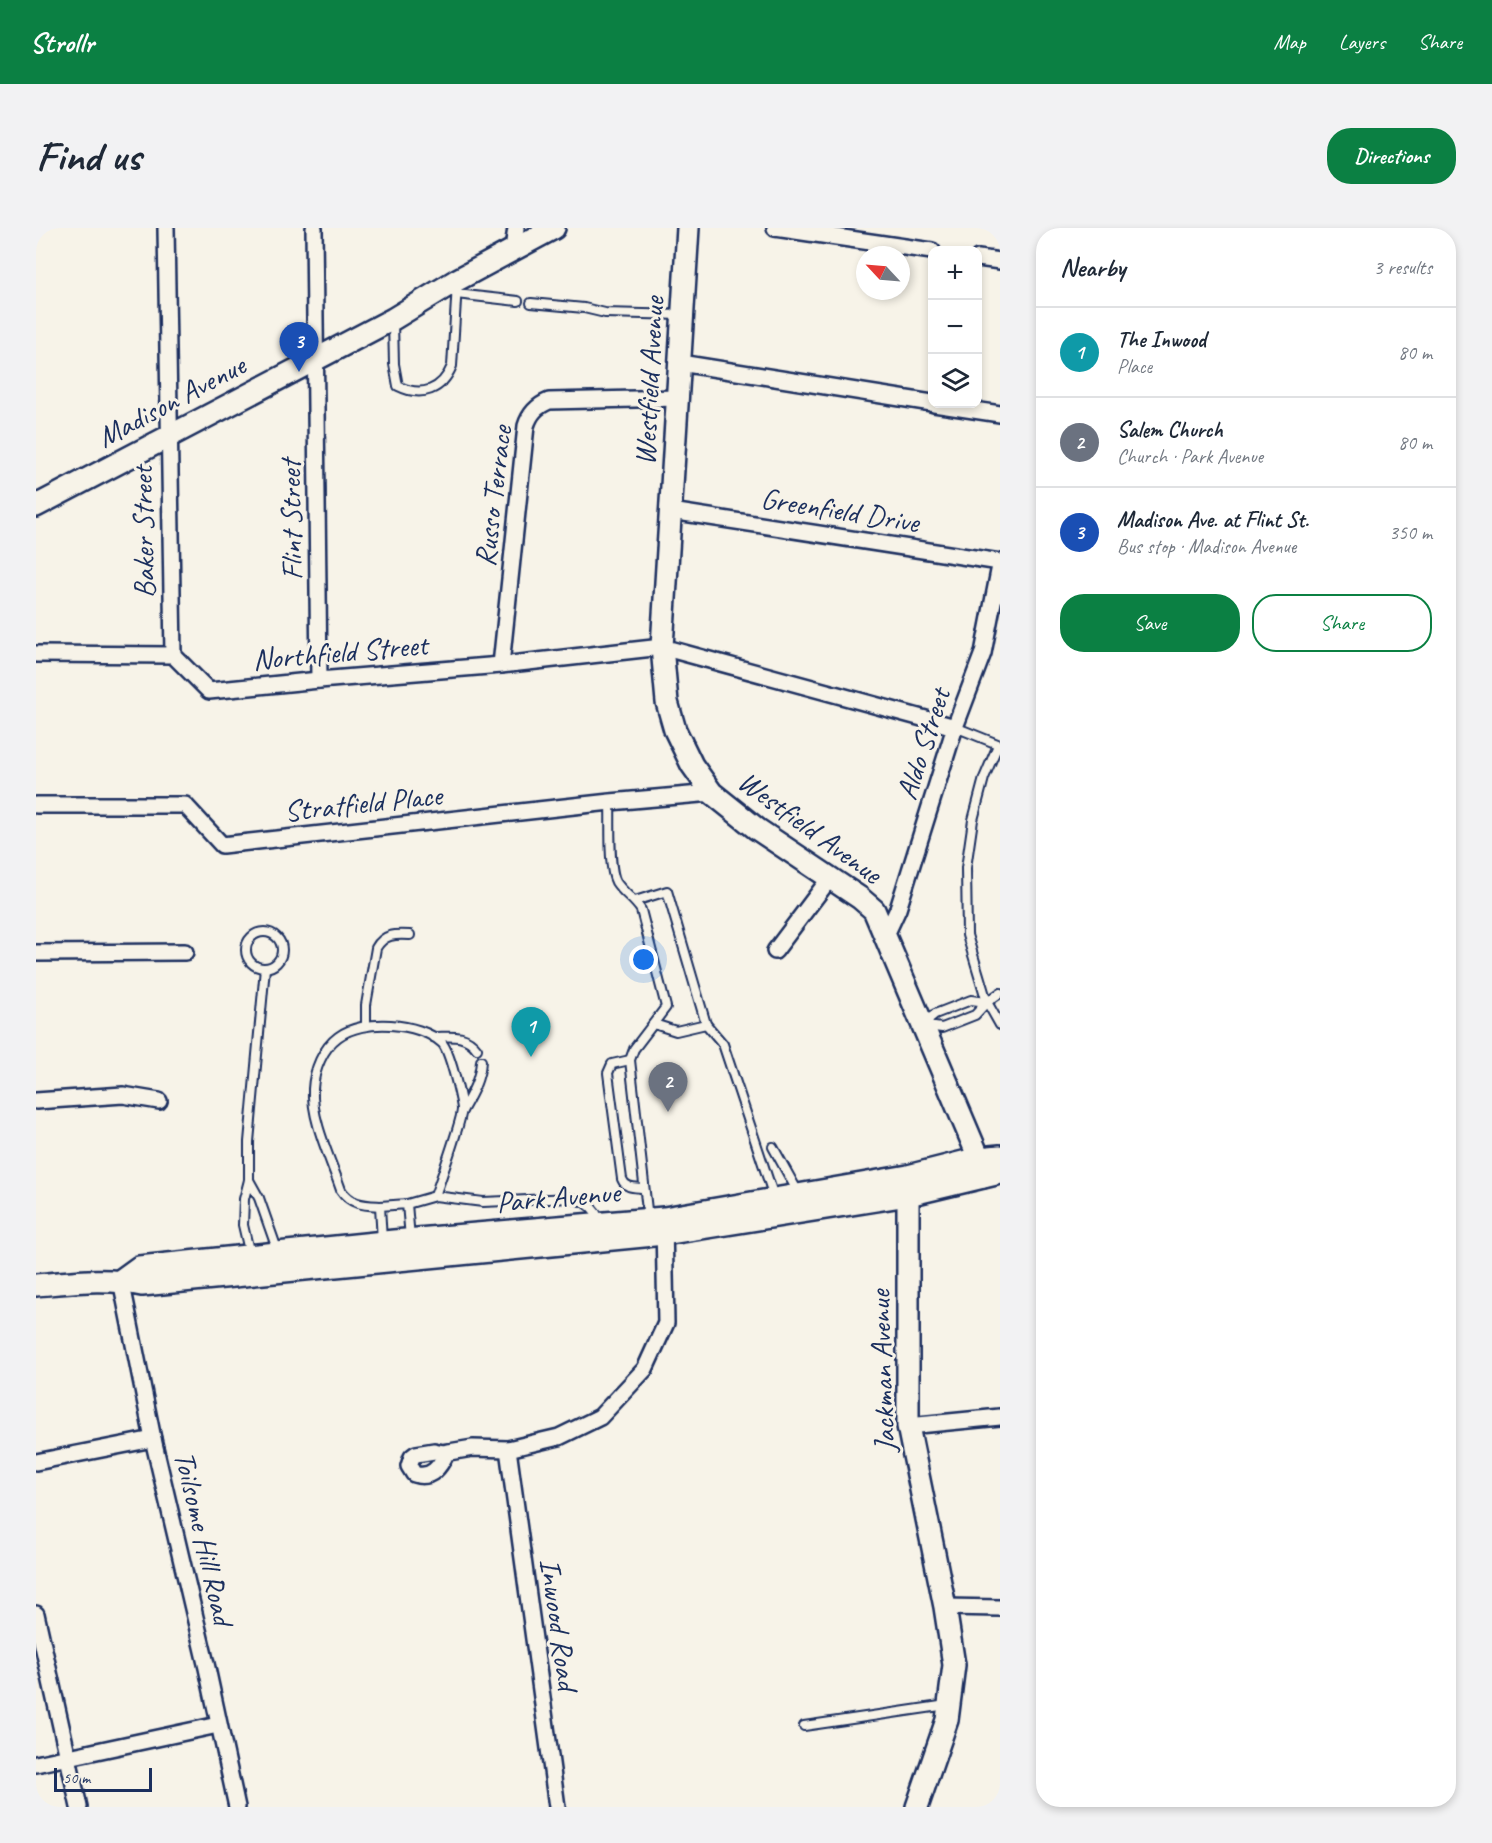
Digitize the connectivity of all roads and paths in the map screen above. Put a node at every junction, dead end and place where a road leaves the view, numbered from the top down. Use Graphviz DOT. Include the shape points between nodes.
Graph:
graph roads {
  1 [pos="166,228"];
  2 [pos="314,228"];
  3 [pos="516,228"];
  4 [pos="554,228"];
  5 [pos="688,228"];
  6 [pos="775,228"];
  7 [pos="880,235"];
  8 [pos="513,249"];
  9 [pos="928,249"];
  10 [pos="982,259"];
  11 [pos="1000,261"];
  12 [pos="456,287"];
  13 [pos="518,301"];
  14 [pos="531,303"];
  15 [pos="683,315"];
  16 [pos="393,319"];
  17 [pos="316,360"];
  18 [pos="680,363"];
  19 [pos="679,398"];
  20 [pos="928,402"];
  21 [pos="963,408"];
  22 [pos="1000,414"];
  23 [pos="168,436"];
  24 [pos="36,506"];
  25 [pos="671,511"];
  26 [pos="1000,564"];
  27 [pos="662,647"];
  28 [pos="36,654"];
  29 [pos="173,655"];
  30 [pos="501,664"];
  31 [pos="319,680"];
  32 [pos="955,727"];
  33 [pos="999,745"];
  34 [pos="712,794"];
  35 [pos="610,802"];
  36 [pos="36,805"];
  37 [pos="830,878"];
  38 [pos="635,901"];
  39 [pos="410,935"];
  40 [pos="885,936"];
  41 [pos="775,951"];
  42 [pos="185,952"];
  43 [pos="36,953"];
  44 [pos="265,968"];
  45 [pos="1000,993"];
  46 [pos="987,1002"];
  47 [pos="654,1024"];
  48 [pos="706,1024"];
  49 [pos="922,1025"];
  50 [pos="1000,1025"];
  51 [pos="366,1026"];
  52 [pos="433,1038"];
  53 [pos="477,1048"];
  54 [pos="630,1060"];
  55 [pos="481,1061"];
  56 [pos="36,1101"];
  57 [pos="159,1101"];
  58 [pos="462,1111"];
  59 [pos="772,1147"];
  60 [pos="991,1166"];
  61 [pos="249,1180"];
  62 [pos="908,1185"];
  63 [pos="644,1188"];
  64 [pos="435,1196"];
  65 [pos="800,1196"];
  66 [pos="775,1200"];
  67 [pos="407,1204"];
  68 [pos="380,1206"];
  69 [pos="656,1227"];
  70 [pos="598,1232"];
  71 [pos="410,1240"];
  72 [pos="382,1242"];
  73 [pos="279,1253"];
  74 [pos="250,1256"];
  75 [pos="121,1280"];
  76 [pos="36,1285"];
  77 [pos="1000,1417"];
  78 [pos="908,1426"];
  79 [pos="153,1438"];
  80 [pos="508,1449"];
  81 [pos="447,1452"];
  82 [pos="36,1462"];
  83 [pos="945,1607"];
  84 [pos="1000,1608"];
  85 [pos="36,1614"];
  86 [pos="949,1705"];
  87 [pos="218,1725"];
  88 [pos="804,1726"];
  89 [pos="67,1757"];
  90 [pos="36,1764"];
  91 [pos="79,1807"];
  92 [pos="237,1807"];
  93 [pos="557,1807"];
  94 [pos="917,1807"];
  1 -- 23 [label="street, Baker Street"];
  2 -- 17 [label="street, Flint Street"];
  3 -- 8 [label="street"];
  4 -- 8 [label="main road, Madison Avenue"];
  5 -- 15 [label="main road, Westfield Avenue"];
  6 -- 7 [label="street"];
  7 -- 9 [label="street"];
  8 -- 12 [label="main road, Madison Avenue"];
  10 -- 11 [label="street"];
  12 -- 13 [label="lane"];
  12 -- 16 [label="main road, Madison Avenue"];
  12 -- 16 [label="lane" via="452,366 441,385 429,390 398,386"];
  14 -- 15 [label="lane" via="605,313"];
  15 -- 18 [label="main road, Westfield Avenue"];
  16 -- 17 [label="main road, Madison Avenue"];
  17 -- 23 [label="main road, Madison Avenue"];
  17 -- 31 [label="street, Flint Street"];
  18 -- 19 [label="main road, Westfield Avenue"];
  18 -- 20 [label="street"];
  19 -- 25 [label="main road, Westfield Avenue"];
  19 -- 30 [label="street, Russo Terrace" via="549,401 538,405 529,416"];
  21 -- 22 [label="street"];
  23 -- 24 [label="main road, Madison Avenue"];
  23 -- 29 [label="street, Baker Street"];
  25 -- 26 [label="street, Greenfield Drive"];
  25 -- 27 [label="main road, Westfield Avenue"];
  26 -- 32 [label="street, Aldo Street" via="983,653"];
  27 -- 30 [label="street, Northfield Street"];
  27 -- 32 [label="street"];
  27 -- 34 [label="main road, Westfield Avenue" via="667,702 675,730"];
  28 -- 29 [label="street"];
  29 -- 31 [label="street, Northfield Street" via="209,691"];
  30 -- 31 [label="street, Northfield Street"];
  32 -- 33 [label="lane"];
  32 -- 40 [label="street, Aldo Street" via="898,909"];
  33 -- 46 [label="lane" via="984,778 966,868 967,935"];
  34 -- 35 [label="street, Stratfield Place"];
  34 -- 37 [label="main road, Westfield Avenue"];
  35 -- 36 [label="street, Stratfield Place" via="222,846 185,805"];
  35 -- 38 [label="lane" via="612,870 615,881"];
  37 -- 40 [label="main road, Westfield Avenue" via="874,910"];
  37 -- 41 [label="street"];
  38 -- 47 [label="lane" via="641,910 666,1007"];
  38 -- 48 [label="lane" via="667,891"];
  39 -- 51 [label="lane" via="388,936 376,948"];
  40 -- 49 [label="main road, Westfield Avenue"];
  42 -- 43 [label="street"];
  44 -- 44 [label="lane" via="277,963 282,951 275,936 262,932 251,939 247,951 252,963"];
  44 -- 61 [label="lane" via="250,1121"];
  45 -- 46 [label="lane"];
  46 -- 49 [label="lane" via="971,1000 935,1014"];
  46 -- 49 [label="lane" via="975,1015 942,1028"];
  46 -- 50 [label="lane"];
  47 -- 48 [label="lane" via="676,1031"];
  47 -- 54 [label="lane" via="634,1048"];
  48 -- 66 [label="lane" via="723,1044"];
  49 -- 60 [label="main road, Westfield Avenue"];
  51 -- 52 [label="lane" via="399,1026"];
  51 -- 68 [label="lane" via="339,1036 330,1044 316,1072 313,1091 324,1140 344,1195 357,1204"];
  52 -- 53 [label="lane" via="464,1038"];
  52 -- 58 [label="lane" via="446,1049"];
  54 -- 63 [label="lane"];
  54 -- 63 [label="lane" via="612,1064 608,1074 622,1179 629,1187"];
  55 -- 58 [label="lane" via="473,1092"];
  56 -- 57 [label="street" via="123,1095"];
  58 -- 64 [label="lane"];
  59 -- 65 [label="lane"];
  60 -- 62 [label="main road, Park Avenue"];
  61 -- 73 [label="lane" via="260,1198"];
  61 -- 74 [label="lane" via="243,1226"];
  62 -- 65 [label="main road, Park Avenue"];
  62 -- 69 [label="main road, Park Avenue"];
  62 -- 78 [label="main road, Jackman Avenue"];
  63 -- 69 [label="lane"];
  64 -- 67 [label="lane"];
  64 -- 70 [label="lane" via="483,1202 570,1198 584,1202 596,1213"];
  65 -- 66 [label="main road, Park Avenue"];
  66 -- 69 [label="main road, Park Avenue"];
  67 -- 68 [label="lane"];
  67 -- 71 [label="lane"];
  68 -- 72 [label="lane"];
  69 -- 70 [label="main road, Park Avenue"];
  69 -- 80 [label="street" via="666,1323 645,1369 600,1417 559,1437"];
  70 -- 71 [label="main road, Park Avenue"];
  70 -- 75 [label="main road, Park Avenue" via="142,1285"];
  71 -- 72 [label="main road, Park Avenue"];
  72 -- 73 [label="main road, Park Avenue"];
  73 -- 74 [label="main road, Park Avenue"];
  74 -- 75 [label="main road, Park Avenue" via="139,1267"];
  75 -- 76 [label="main road, Park Avenue"];
  75 -- 79 [label="street, Toilsome Hill Road"];
  77 -- 78 [label="street"];
  78 -- 83 [label="main road, Jackman Avenue"];
  79 -- 82 [label="street"];
  79 -- 87 [label="street, Toilsome Hill Road"];
  80 -- 81 [label="street"];
  80 -- 93 [label="street, Inwood Road"];
  83 -- 84 [label="street"];
  83 -- 86 [label="main road, Jackman Avenue" via="954,1665"];
  85 -- 89 [label="street"];
  86 -- 88 [label="lane"];
  86 -- 94 [label="main road, Jackman Avenue"];
  87 -- 89 [label="street"];
  87 -- 92 [label="street, Toilsome Hill Road"];
  89 -- 90 [label="street"];
  89 -- 91 [label="street"];
}
